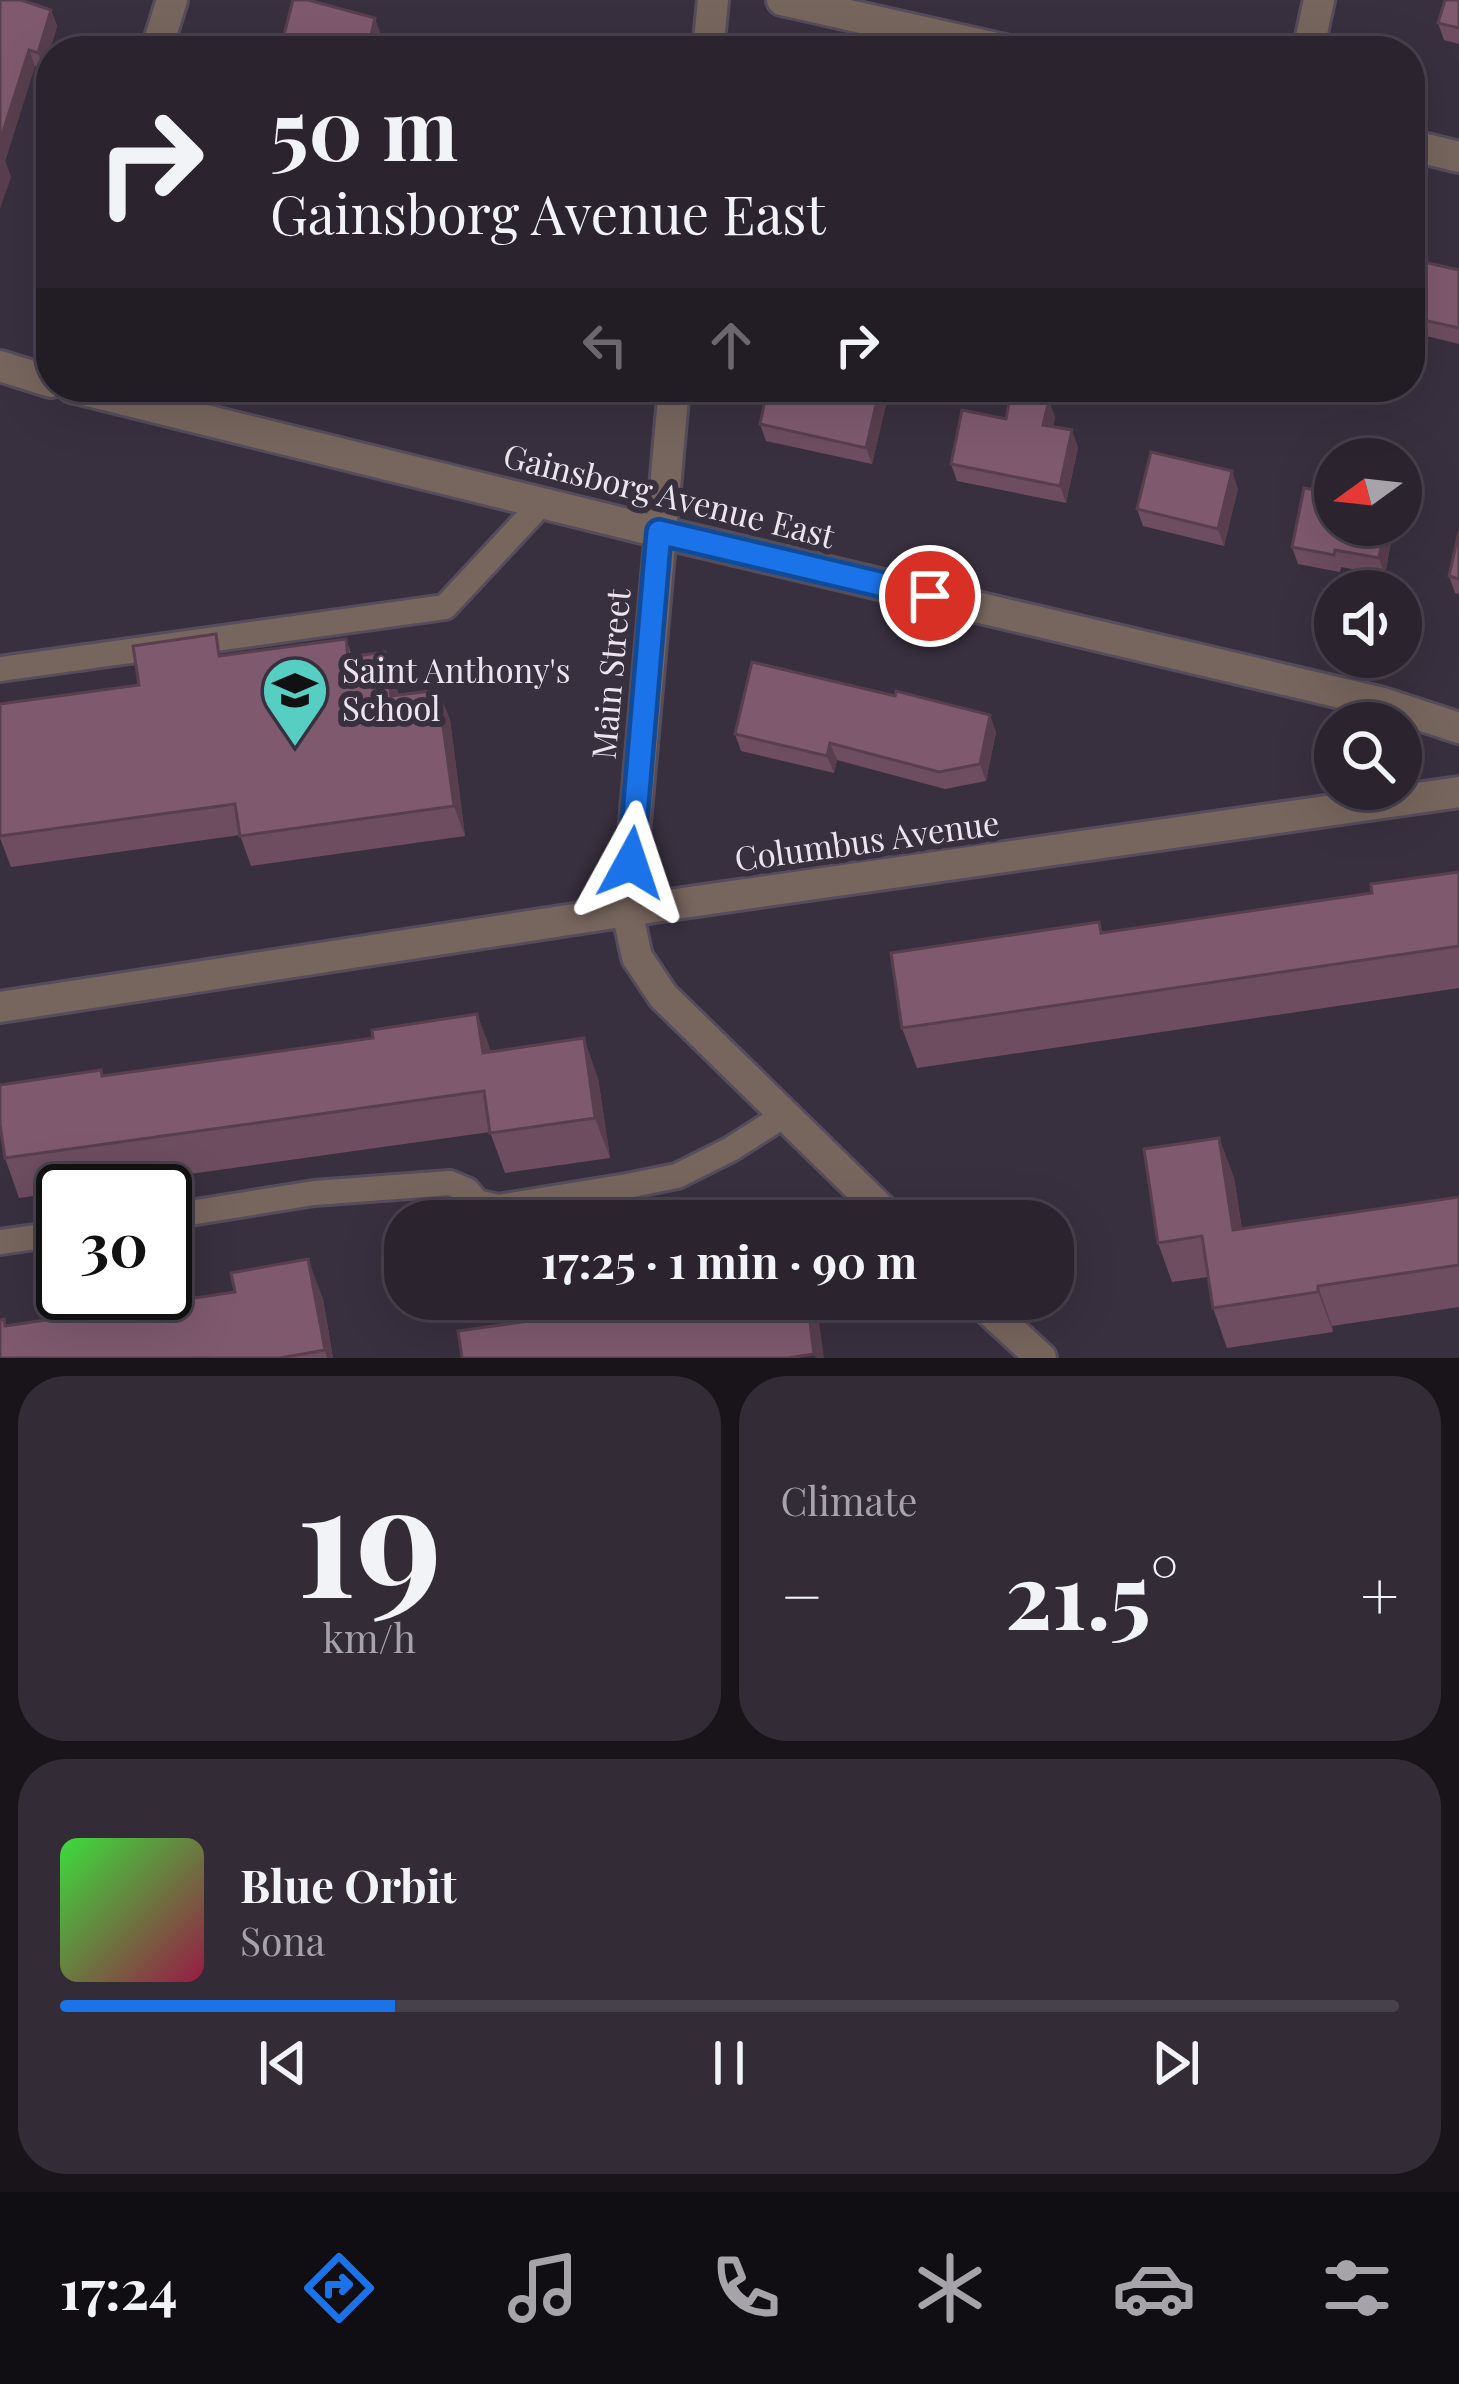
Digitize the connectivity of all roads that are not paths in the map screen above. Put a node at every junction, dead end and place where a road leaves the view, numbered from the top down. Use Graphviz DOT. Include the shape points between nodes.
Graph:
graph roads {
  1 [pos="172,0"];
  2 [pos="713,0"];
  3 [pos="782,0"];
  4 [pos="1319,0"];
  5 [pos="161,36"];
  6 [pos="709,36"];
  7 [pos="942,36"];
  8 [pos="1312,36"];
  9 [pos="1425,149"];
  10 [pos="1459,157"];
  11 [pos="0,366"];
  12 [pos="36,376"];
  13 [pos="136,402"];
  14 [pos="672,402"];
  15 [pos="542,503"];
  16 [pos="659,532"];
  17 [pos="0,669"];
  18 [pos="1459,728"];
  19 [pos="1459,792"];
  20 [pos="627,911"];
  21 [pos="0,1007"];
  22 [pos="783,1116"];
  23 [pos="871,1200"];
  24 [pos="192,1213"];
  25 [pos="36,1237"];
  26 [pos="0,1242"];
  27 [pos="1000,1320"];
  28 [pos="1041,1358"];
  1 -- 5 [label="street"];
  2 -- 6 [label="street"];
  3 -- 7 [label="street"];
  4 -- 8 [label="street"];
  9 -- 10 [label="street"];
  11 -- 12 [label="street, Gainsborg Avenue East"];
  13 -- 15 [label="street, Gainsborg Avenue East"];
  14 -- 16 [label="street, Main Street"];
  15 -- 16 [label="street, Gainsborg Avenue East"];
  15 -- 17 [label="lane" via="445,607"];
  16 -- 18 [label="street, Gainsborg Avenue East"];
  16 -- 20 [label="street, Main Street"];
  19 -- 20 [label="street, Columbus Avenue"];
  20 -- 21 [label="street, Columbus Avenue"];
  20 -- 22 [label="street, Main Street" via="637,957 663,996"];
  22 -- 23 [label="street, Main Street"];
  22 -- 24 [label="lane" via="677,1176 627,1186 498,1207 450,1183"];
  25 -- 26 [label="lane"];
  27 -- 28 [label="street"];
}
